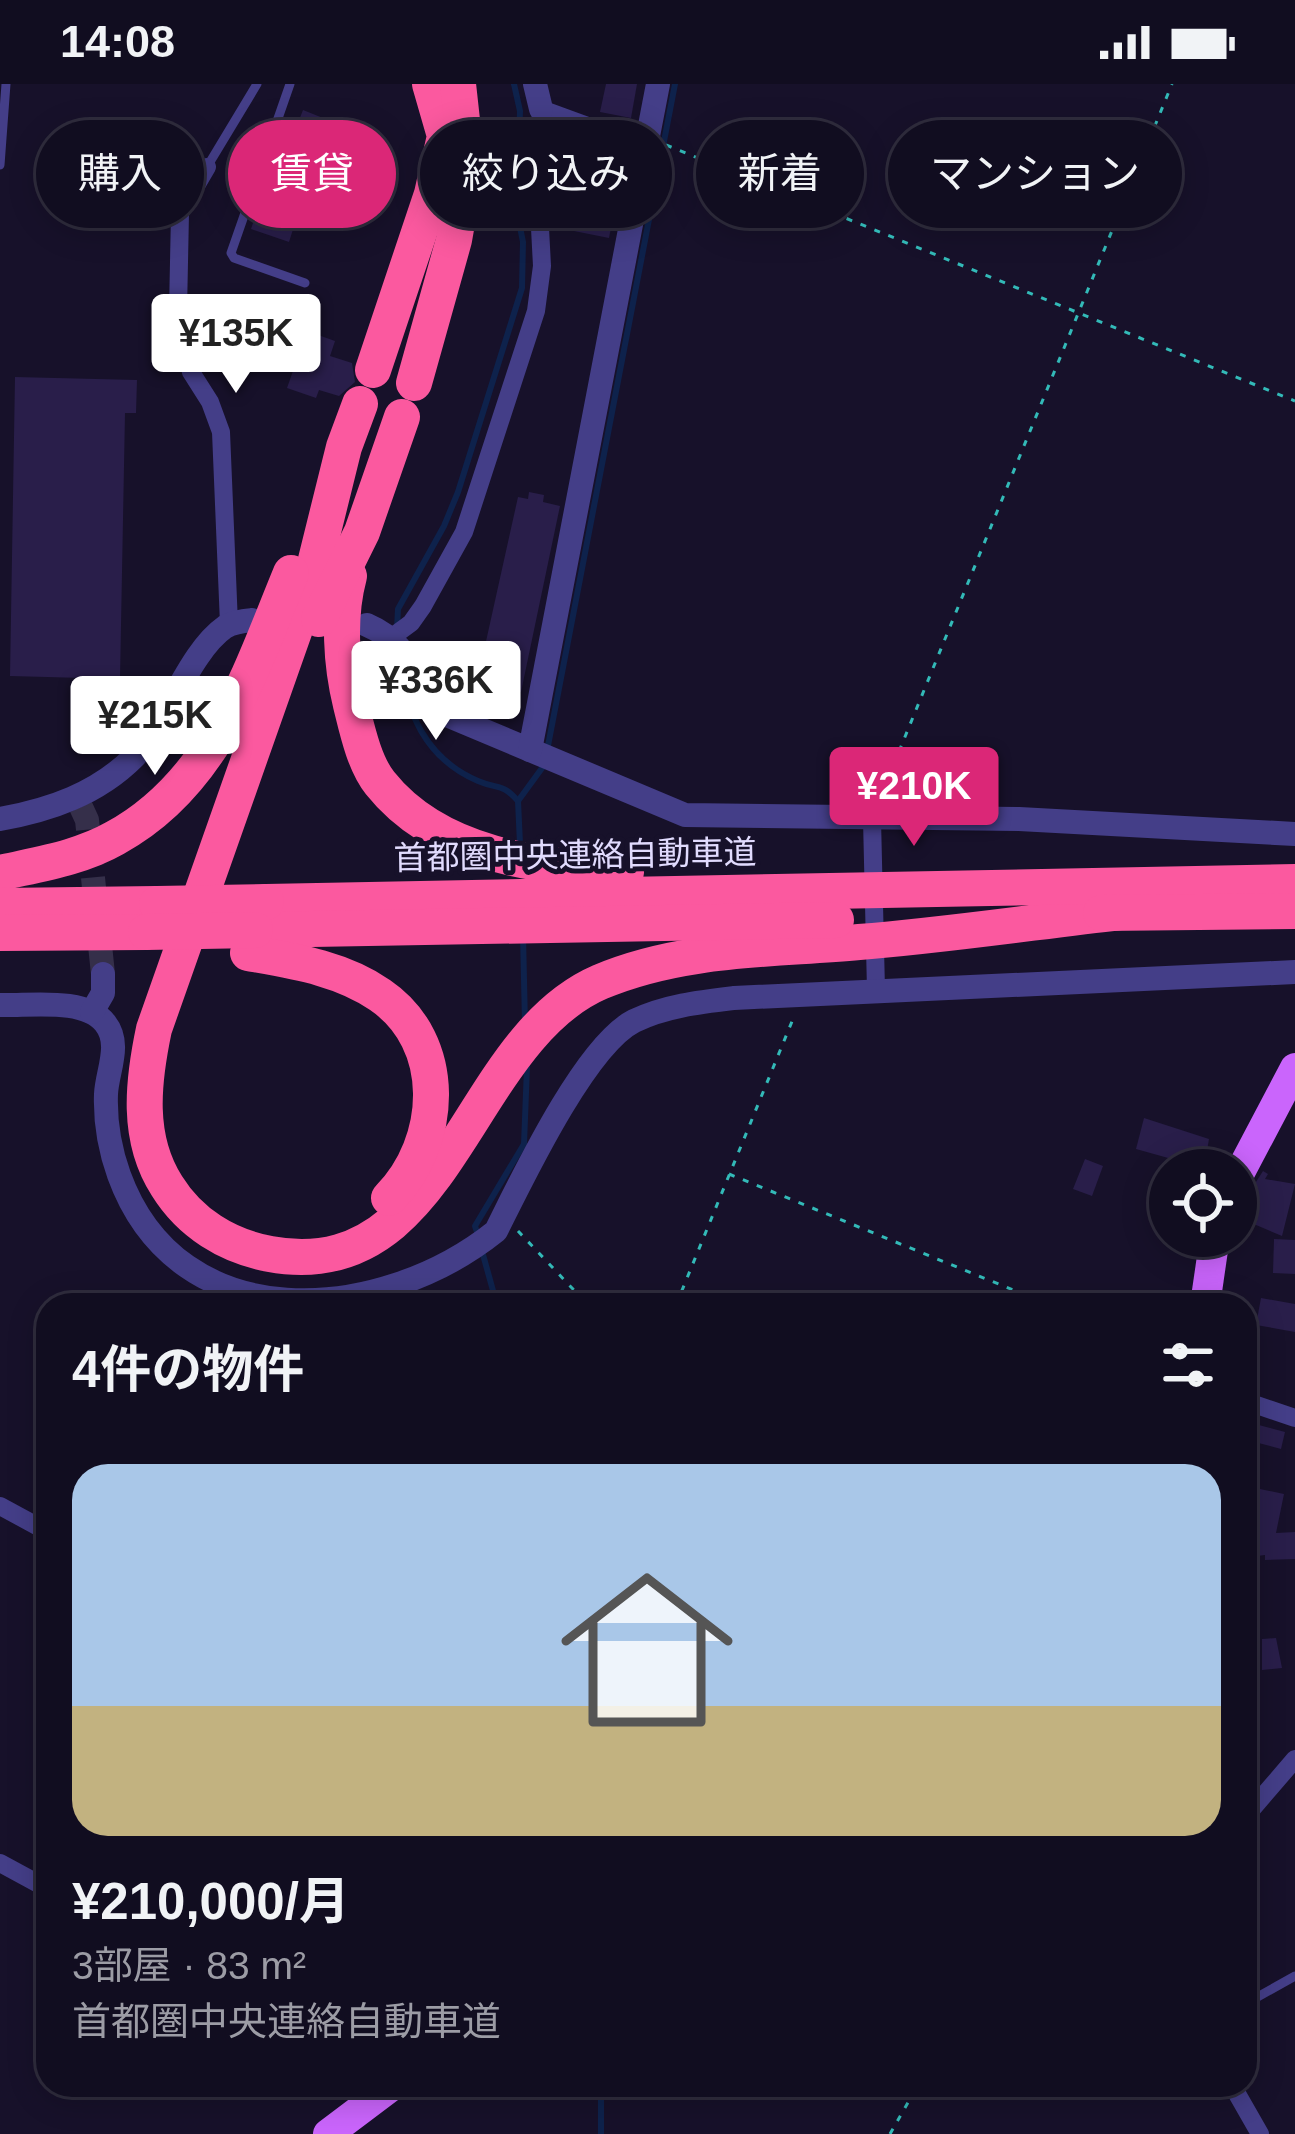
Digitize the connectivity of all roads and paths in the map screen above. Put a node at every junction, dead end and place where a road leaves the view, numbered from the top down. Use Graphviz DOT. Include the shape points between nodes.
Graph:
graph roads {
  1 [pos="6,84"];
  2 [pos="257,84"];
  3 [pos="290,84"];
  4 [pos="430,84"];
  5 [pos="458,84"];
  6 [pos="658,84"];
  7 [pos="1172,84"];
  8 [pos="538,96"];
  9 [pos="592,120"];
  10 [pos="651,120"];
  11 [pos="672,147"];
  12 [pos="0,164"];
  13 [pos="207,167"];
  14 [pos="632,228"];
  15 [pos="305,283"];
  16 [pos="1079,312"];
  17 [pos="1295,401"];
  18 [pos="344,447"];
  19 [pos="362,532"];
  20 [pos="241,622"];
  21 [pos="367,625"];
  22 [pos="398,643"];
  23 [pos="541,755"];
  24 [pos="0,819"];
  25 [pos="872,819"];
  26 [pos="1295,834"];
  27 [pos="0,873"];
  28 [pos="1295,882"];
  29 [pos="713,891"];
  30 [pos="0,906"];
  31 [pos="522,910"];
  32 [pos="1295,911"];
  33 [pos="874,916"];
  34 [pos="148,928"];
  35 [pos="256,928"];
  36 [pos="0,933"];
  37 [pos="0,951"];
  38 [pos="1295,972"];
  39 [pos="103,974"];
  40 [pos="876,990"];
  41 [pos="804,996"];
  42 [pos="0,1005"];
  43 [pos="92,1012"];
  44 [pos="1295,1068"];
  45 [pos="1252,1149"];
  46 [pos="730,1174"];
  47 [pos="501,1220"];
  48 [pos="1212,1257"];
  49 [pos="241,1293"];
  50 [pos="367,1293"];
  51 [pos="577,1293"];
  52 [pos="681,1293"];
  53 [pos="1021,1293"];
  54 [pos="1207,1293"];
  55 [pos="1257,1404"];
  56 [pos="1295,1418"];
  57 [pos="0,1506"];
  58 [pos="36,1526"];
  59 [pos="1295,1759"];
  60 [pos="1257,1803"];
  61 [pos="0,1863"];
  62 [pos="36,1882"];
  63 [pos="1295,1976"];
  64 [pos="1257,1997"];
  65 [pos="377,2097"];
  66 [pos="911,2097"];
  67 [pos="1239,2097"];
  68 [pos="328,2134"];
  69 [pos="890,2134"];
  70 [pos="1260,2134"];
  1 -- 12 [label="lane"];
  2 -- 13 [label="lane"];
  3 -- 15 [label="lane" via="231,253"];
  4 -- 18 [label="highway" via="445,136 432,194"];
  5 -- 19 [label="highway" via="467,166 454,240"];
  6 -- 10 [label="street"];
  7 -- 16 [label="path"];
  8 -- 9 [label="street"];
  8 -- 22 [label="street" via="542,266 532,323 464,532"];
  11 -- 16 [label="path"];
  13 -- 20 [label="street" via="180,213 178,311 191,372 221,432"];
  14 -- 23 [label="street"];
  16 -- 17 [label="path"];
  16 -- 25 [label="path"];
  18 -- 27 [label="highway" via="212,747 150,815 114,839"];
  18 -- 33 [label="highway" via="308,592 154,1029 143,1082 159,1174 197,1222 249,1250 302,1256 376,1235 420,1199 530,1035 597,983 666,960 752,948"];
  19 -- 29 [label="highway" via="345,592 342,668 377,781 450,839 500,856 684,877"];
  19 -- 35 [label="highway" via="327,597 273,748 172,1039 164,1097 182,1165 227,1212 289,1234 342,1228 375,1211 414,1165 434,1098 426,1057 403,1015 379,994"];
  20 -- 24 [label="street" via="207,648 132,758 78,802"];
  21 -- 22 [label="street"];
  22 -- 23 [label="street" via="436,706"];
  23 -- 25 [label="street" via="685,815"];
  25 -- 26 [label="street"];
  25 -- 33 [label="street"];
  28 -- 33 [label="highway, 首都圏中央連絡自動車道"];
  29 -- 31 [label="highway, 首都圏中央連絡自動車道"];
  29 -- 33 [label="highway, 首都圏中央連絡自動車道"];
  30 -- 34 [label="highway, 首都圏中央連絡自動車道"];
  31 -- 33 [label="highway, 首都圏中央連絡自動車道"];
  31 -- 35 [label="highway, 首都圏中央連絡自動車道"];
  32 -- 33 [label="highway, 首都圏中央連絡自動車道"];
  33 -- 40 [label="street"];
  34 -- 35 [label="highway"];
  34 -- 35 [label="highway, 首都圏中央連絡自動車道, bridge"];
  34 -- 36 [label="highway, 首都圏中央連絡自動車道"];
  34 -- 37 [label="highway"];
  38 -- 40 [label="street"];
  39 -- 43 [label="street"];
  40 -- 41 [label="street"];
  41 -- 46 [label="path"];
  41 -- 47 [label="street" via="694,1003 631,1022 596,1055"];
  42 -- 43 [label="street"];
  43 -- 49 [label="street" via="113,1041 109,1138 136,1211 201,1276"];
  44 -- 45 [label="main road"];
  46 -- 52 [label="path"];
  46 -- 53 [label="path"];
  47 -- 50 [label="street" via="472,1250"];
  47 -- 51 [label="path"];
  48 -- 54 [label="main road"];
  55 -- 56 [label="street"];
  57 -- 58 [label="street"];
  59 -- 60 [label="street"];
  61 -- 62 [label="street"];
  63 -- 64 [label="lane"];
  65 -- 68 [label="main road"];
  66 -- 69 [label="path"];
  67 -- 70 [label="street"];
}
